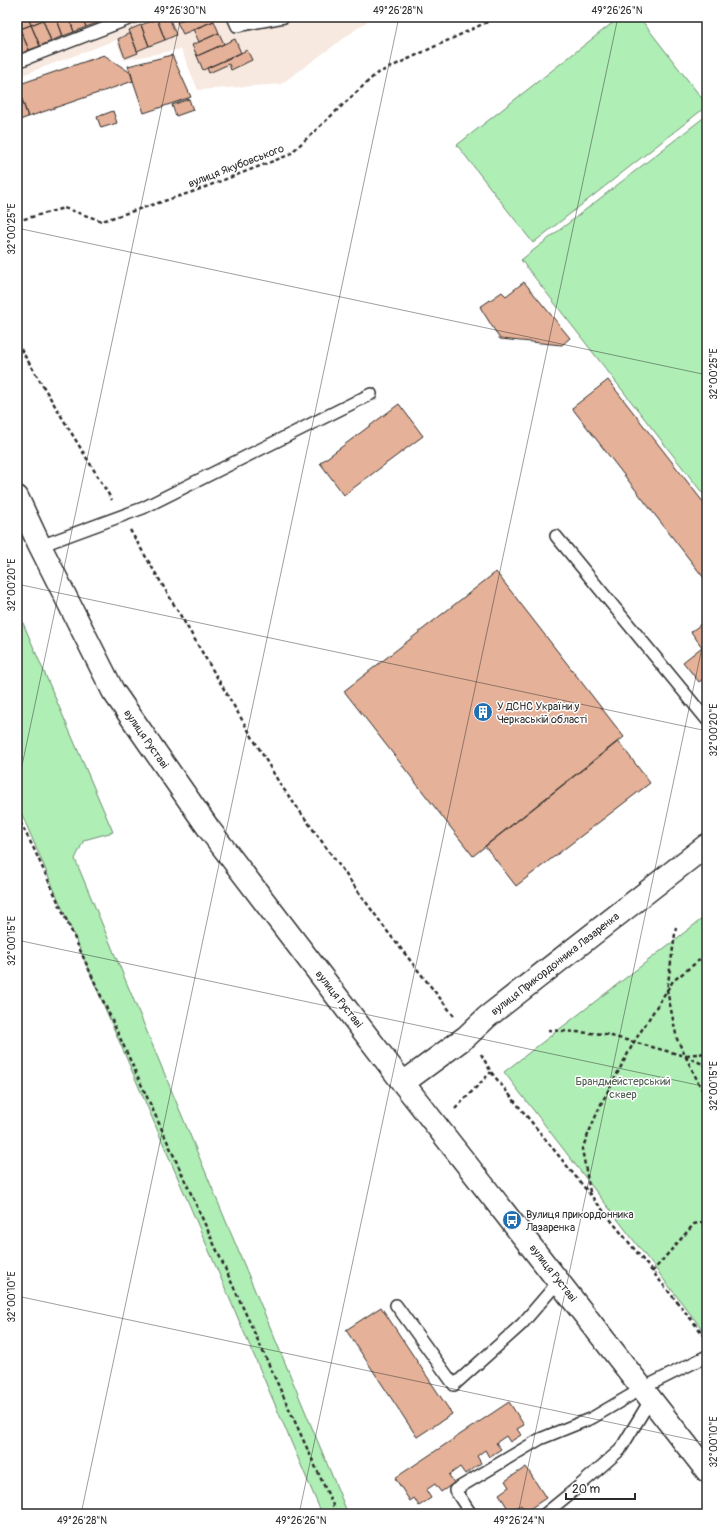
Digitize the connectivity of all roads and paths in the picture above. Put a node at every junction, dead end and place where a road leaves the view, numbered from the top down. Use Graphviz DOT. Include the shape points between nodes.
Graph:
graph roads {
  1 [pos="134,17"];
  2 [pos="233,17"];
  3 [pos="284,17"];
  4 [pos="498,17"];
  5 [pos="17,62"];
  6 [pos="17,221"];
  7 [pos="17,344"];
  8 [pos="371,394"];
  9 [pos="17,498"];
  10 [pos="121,515"];
  11 [pos="556,536"];
  12 [pos="40,546"];
  13 [pos="707,720"];
  14 [pos="17,816"];
  15 [pos="707,845"];
  16 [pos="676,927"];
  17 [pos="707,954"];
  18 [pos="667,990"];
  19 [pos="457,1020"];
  20 [pos="548,1030"];
  21 [pos="634,1042"];
  22 [pos="479,1052"];
  23 [pos="707,1053"];
  24 [pos="685,1056"];
  25 [pos="707,1066"];
  26 [pos="491,1072"];
  27 [pos="404,1083"];
  28 [pos="707,1100"];
  29 [pos="455,1109"];
  30 [pos="590,1193"];
  31 [pos="707,1221"];
  32 [pos="652,1272"];
  33 [pos="559,1281"];
  34 [pos="396,1305"];
  35 [pos="707,1339"];
  36 [pos="707,1356"];
  37 [pos="647,1394"];
  38 [pos="707,1470"];
  39 [pos="337,1514"];
  40 [pos="471,1514"];
  41 [pos="545,1514"];
  1 -- 5 [label="lane"];
  2 -- 3 [label="lane" via="237,26"];
  4 -- 6 [label="path, вулиця Якубовського" via="376,74 289,155 192,192 102,221 64,208"];
  7 -- 10 [label="path"];
  8 -- 10 [label="lane" via="143,508"];
  9 -- 12 [label="main road, вулиця Руставі"];
  10 -- 12 [label="lane"];
  10 -- 19 [label="path" via="280,784 387,931"];
  11 -- 13 [label="lane"];
  12 -- 27 [label="main road, вулиця Руставі" via="114,691 209,829"];
  14 -- 39 [label="path"];
  15 -- 27 [label="main road, вулиця Прикордонника Лазаренка"];
  16 -- 18 [label="path"];
  17 -- 18 [label="path" via="673,981"];
  18 -- 21 [label="path"];
  18 -- 24 [label="path" via="677,1039"];
  20 -- 21 [label="path" via="604,1034"];
  21 -- 24 [label="path"];
  21 -- 30 [label="path" via="600,1106 582,1149"];
  22 -- 26 [label="path"];
  23 -- 24 [label="path"];
  24 -- 25 [label="path"];
  24 -- 28 [label="path"];
  26 -- 29 [label="path"];
  26 -- 30 [label="path"];
  27 -- 33 [label="main road, вулиця Руставі"];
  30 -- 32 [label="path"];
  31 -- 32 [label="path" via="694,1224"];
  32 -- 35 [label="path"];
  33 -- 34 [label="lane" via="522,1324 454,1385"];
  33 -- 37 [label="main road, вулиця Руставі"];
  36 -- 37 [label="lane"];
  37 -- 38 [label="main road, вулиця Руставі"];
  37 -- 40 [label="lane" via="540,1439 455,1490"];
  37 -- 41 [label="lane" via="620,1450"];
}
